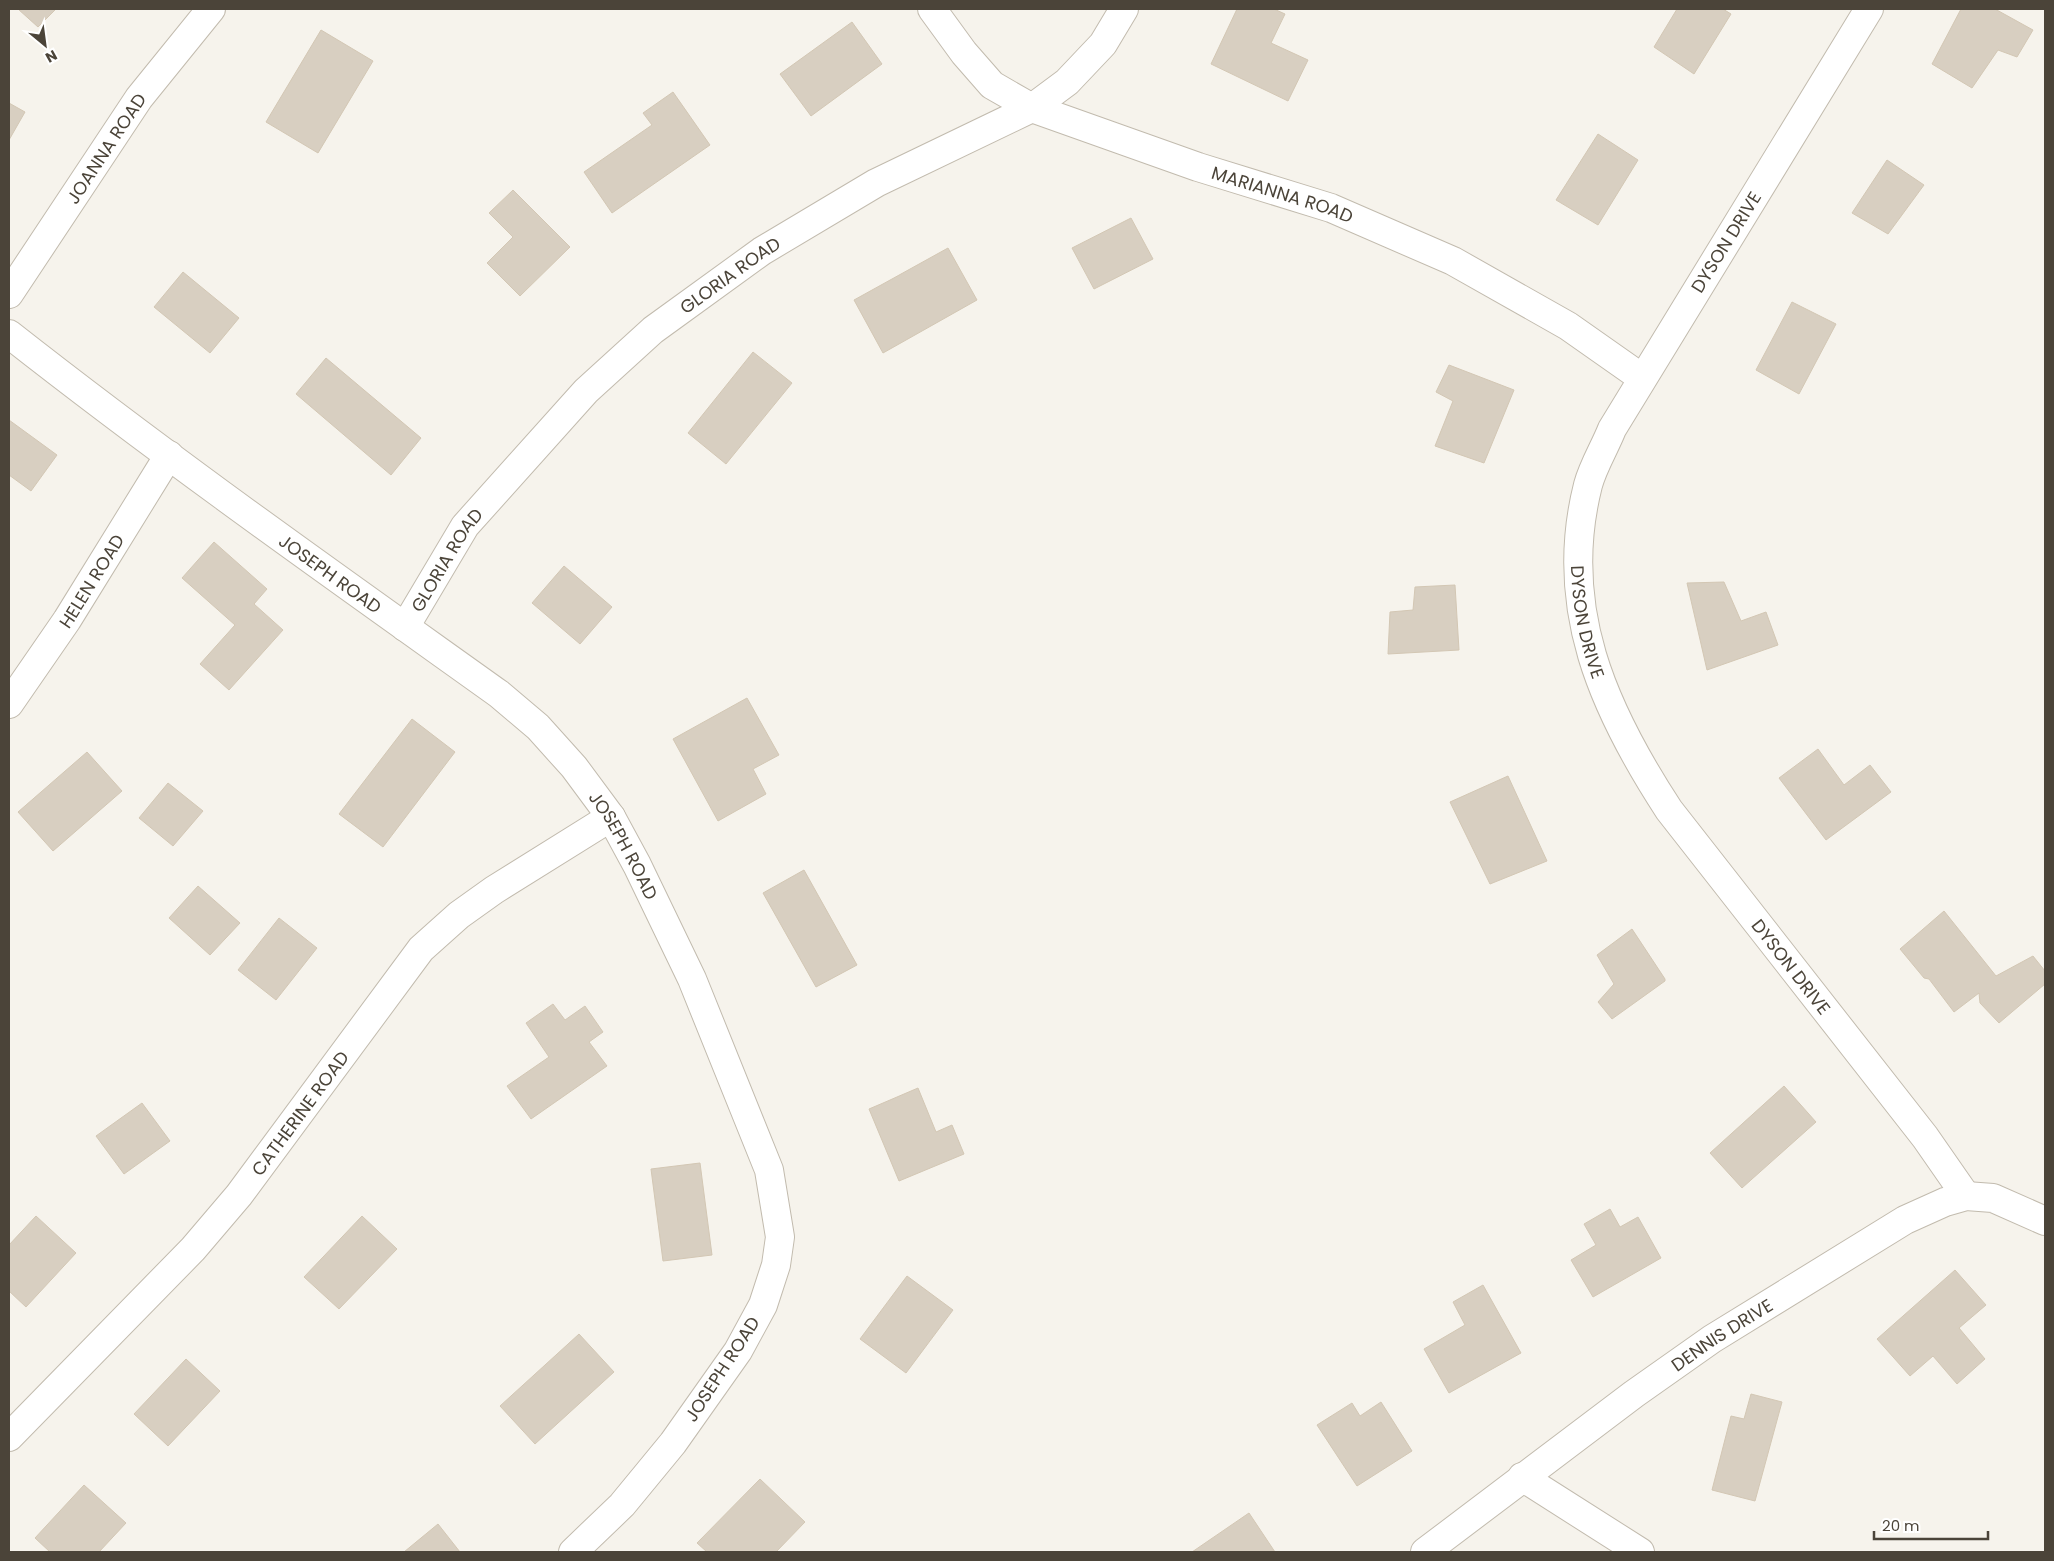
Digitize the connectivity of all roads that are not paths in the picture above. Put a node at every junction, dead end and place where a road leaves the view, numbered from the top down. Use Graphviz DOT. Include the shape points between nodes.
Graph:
graph roads {
  1 [pos="211,9"];
  2 [pos="932,9"];
  3 [pos="1124,9"];
  4 [pos="1869,9"];
  5 [pos="1032,108"];
  6 [pos="9,294"];
  7 [pos="9,334"];
  8 [pos="1642,378"];
  9 [pos="169,455"];
  10 [pos="405,627"];
  11 [pos="9,704"];
  12 [pos="611,817"];
  13 [pos="1966,1196"];
  14 [pos="2045,1221"];
  15 [pos="9,1437"];
  16 [pos="1522,1477"];
  17 [pos="574,1552"];
  18 [pos="1425,1552"];
  19 [pos="1640,1552"];
  1 -- 6 [label="street, JOANNA ROAD" via="139,98"];
  2 -- 5 [label="street, MARIANNA ROAD" via="992,84"];
  3 -- 5 [label="street, GLORIA ROAD" via="1103,44 1067,82"];
  4 -- 8 [label="street, DYSON DRIVE"];
  5 -- 8 [label="street, MARIANNA ROAD" via="1198,167 1332,208 1453,261 1568,326"];
  5 -- 10 [label="street, GLORIA ROAD" via="876,183 762,251 654,330 586,390 465,526"];
  7 -- 9 [label="street, JOSEPH ROAD"];
  8 -- 13 [label="street, DYSON DRIVE" via="1612,429 1589,484 1578,541 1579,602 1593,659 1613,712 1639,764 1669,810 1925,1137"];
  9 -- 10 [label="street, JOSEPH ROAD"];
  9 -- 11 [label="street, HELEN ROAD" via="67,620"];
  10 -- 12 [label="street, JOSEPH ROAD" via="499,694 538,727 574,767"];
  12 -- 15 [label="street, CATHERINE ROAD" via="494,890 459,915 421,949 239,1195 193,1249"];
  12 -- 17 [label="street, JOSEPH ROAD" via="692,979 769,1170 780,1237 776,1266 764,1305 738,1351 673,1442 622,1505"];
  13 -- 14 [label="street, DENNIS DRIVE" via="1993,1198"];
  13 -- 16 [label="street, DENNIS DRIVE" via="1905,1220 1712,1339"];
  16 -- 18 [label="street, DENNIS DRIVE"];
  16 -- 19 [label="street"];
}
